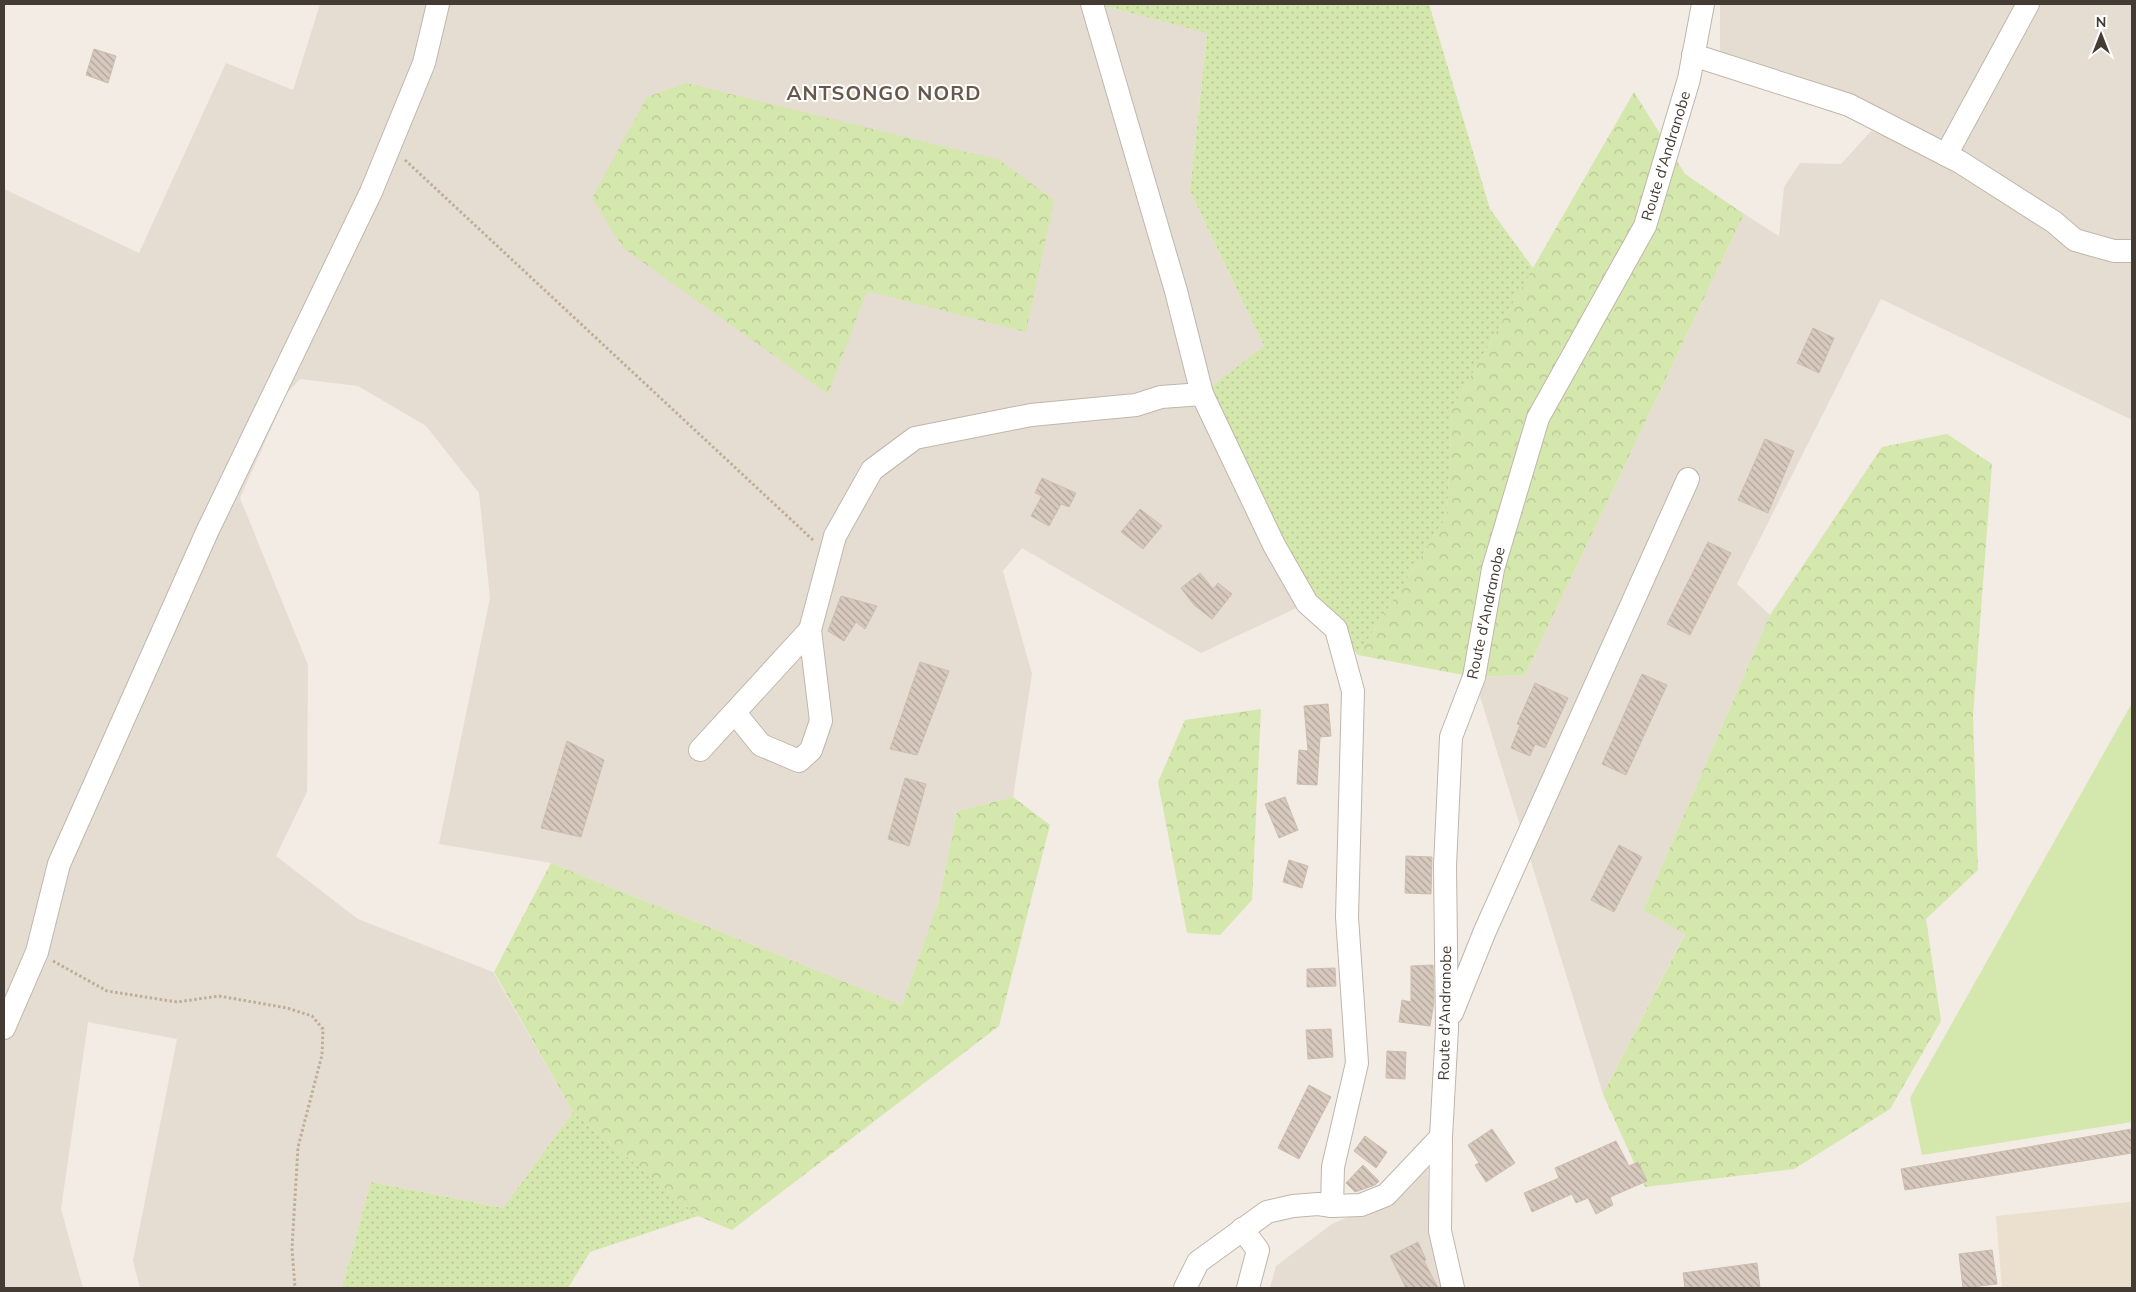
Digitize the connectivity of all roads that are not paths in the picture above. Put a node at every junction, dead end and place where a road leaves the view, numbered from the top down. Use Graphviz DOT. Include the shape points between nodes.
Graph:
graph roads {
  1 [pos="438,4"];
  2 [pos="1092,4"];
  3 [pos="1703,4"];
  4 [pos="2028,4"];
  5 [pos="1694,55"];
  6 [pos="1946,155"];
  7 [pos="2132,251"];
  8 [pos="1202,394"];
  9 [pos="1688,479"];
  10 [pos="810,630"];
  11 [pos="735,713"];
  12 [pos="700,750"];
  13 [pos="4,1028"];
  14 [pos="1447,1028"];
  15 [pos="1441,1137"];
  16 [pos="1332,1206"];
  17 [pos="1242,1229"];
  18 [pos="1185,1288"];
  19 [pos="1248,1288"];
  20 [pos="1453,1288"];
  1 -- 13 [label="street" via="424,64 371,192 207,532 59,864 37,952"];
  2 -- 8 [label="street" via="1176,290"];
  3 -- 5 [label="street, Route d'Andranobe"];
  4 -- 6 [label="street"];
  5 -- 6 [label="street" via="1849,106"];
  5 -- 14 [label="street, Route d'Andranobe" via="1646,226 1538,418 1493,569 1474,677 1451,737 1445,866"];
  6 -- 7 [label="street" via="2054,222 2074,240 2114,251"];
  8 -- 10 [label="street" via="1161,397 1136,405 1031,415 915,438 872,470 835,536"];
  8 -- 16 [label="street" via="1297,586 1307,603 1336,629 1353,691 1347,917 1357,1063 1333,1167"];
  9 -- 14 [label="street" via="1486,930"];
  10 -- 11 [label="street"];
  10 -- 11 [label="street" via="821,721 811,750 799,761 761,745"];
  11 -- 12 [label="street"];
  14 -- 15 [label="street, Route d'Andranobe"];
  15 -- 16 [label="street" via="1386,1195 1361,1205"];
  15 -- 20 [label="street, Route d'Andranobe" via="1440,1232"];
  16 -- 17 [label="street" via="1293,1206 1267,1212"];
  17 -- 18 [label="street" via="1198,1262"];
  17 -- 19 [label="street" via="1258,1250"];
}
